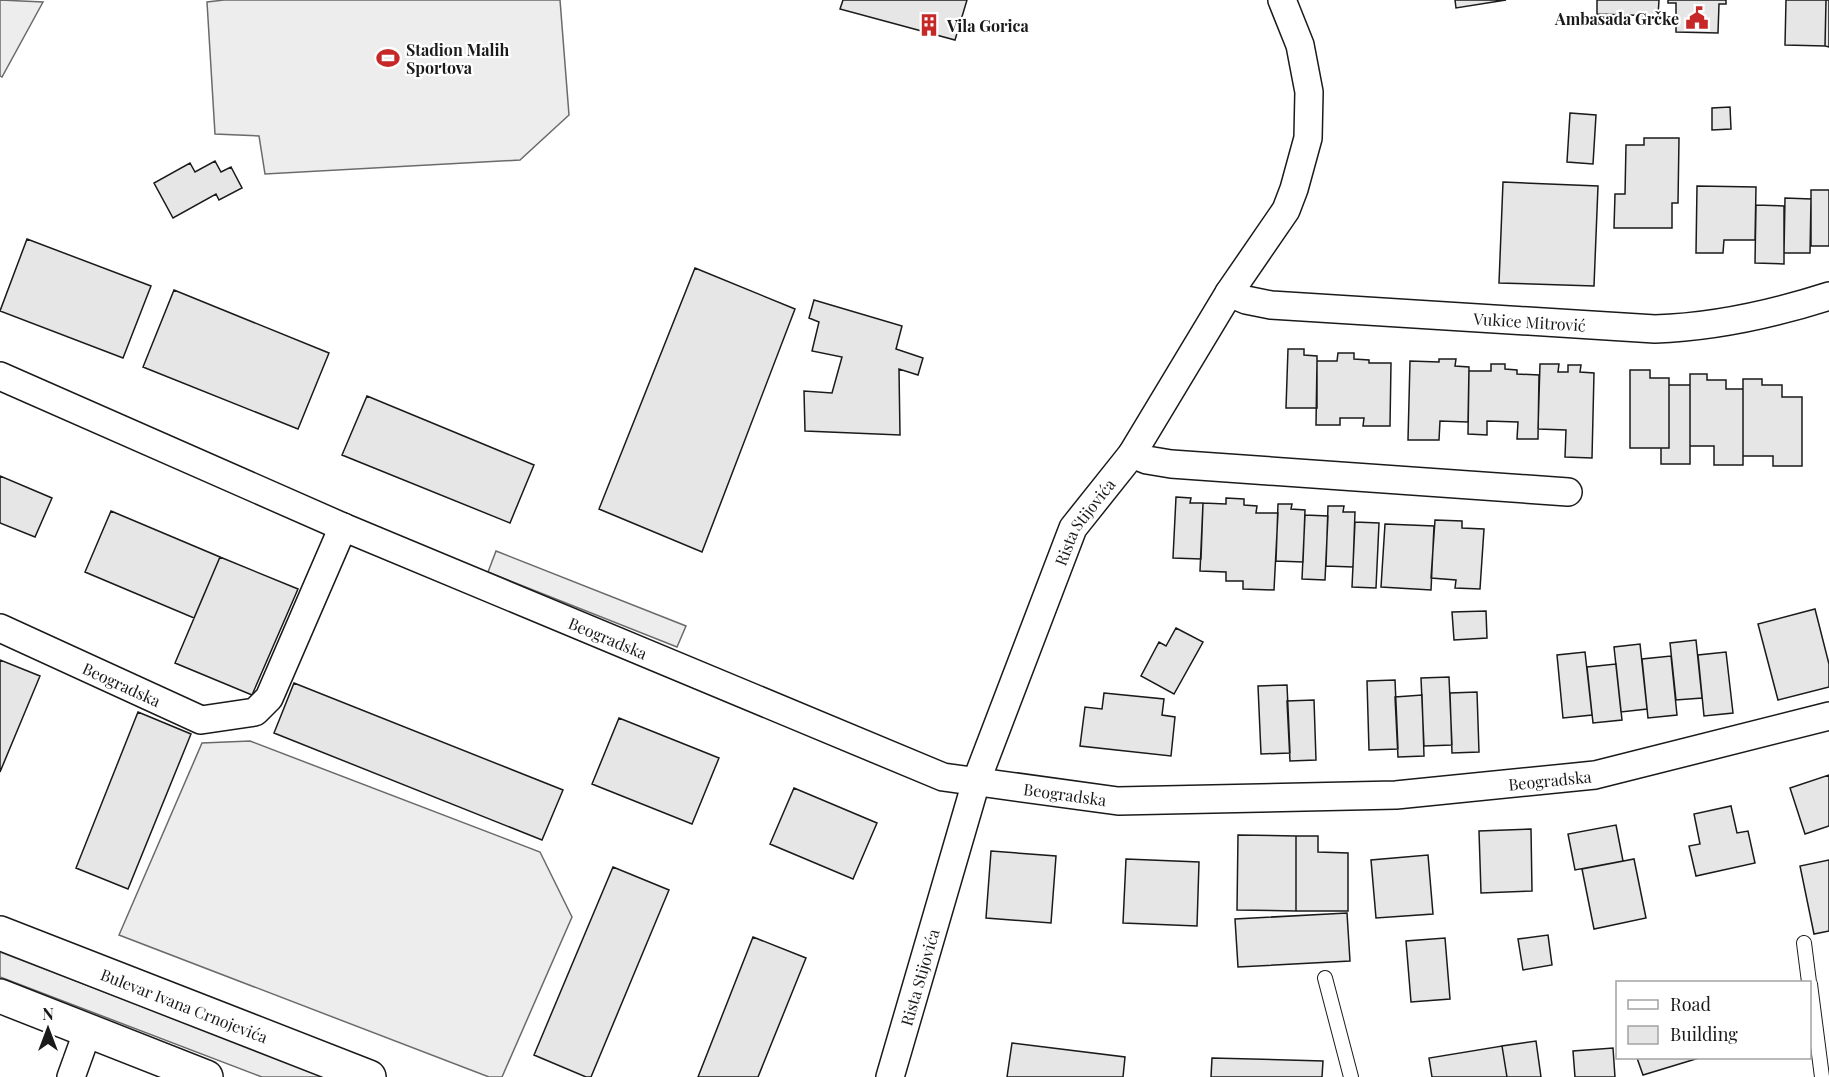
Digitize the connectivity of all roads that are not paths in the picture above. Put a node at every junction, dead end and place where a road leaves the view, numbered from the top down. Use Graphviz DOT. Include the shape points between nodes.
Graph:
graph roads {
  1 [pos="1282,0"];
  2 [pos="1229,293"];
  3 [pos="1829,296"];
  4 [pos="0,376"];
  5 [pos="1132,454"];
  6 [pos="1568,492"];
  7 [pos="343,527"];
  8 [pos="0,628"];
  9 [pos="1829,716"];
  10 [pos="976,782"];
  11 [pos="0,933"];
  12 [pos="1804,943"];
  13 [pos="1326,978"];
  14 [pos="1809,981"];
  15 [pos="1811,992"];
  16 [pos="0,996"];
  17 [pos="88,1030"];
  18 [pos="1823,1048"];
  19 [pos="71,1077"];
  20 [pos="206,1077"];
  21 [pos="369,1077"];
  22 [pos="890,1077"];
  23 [pos="1351,1077"];
  24 [pos="1822,1077"];
  1 -- 2 [label="street, Rista Stijovića" via="1295,29 1306,71 1308,138 1286,210"];
  2 -- 3 [label="street, Vukice Mitrović" via="1271,305 1655,329 1711,324"];
  2 -- 5 [label="street, Rista Stijovića"];
  4 -- 7 [label="street, Beogradska"];
  5 -- 6 [label="street" via="1172,464"];
  5 -- 10 [label="street, Rista Stijovića" via="1073,528"];
  7 -- 8 [label="street, Beogradska" via="269,698 255,712 201,720"];
  7 -- 10 [label="street, Beogradska" via="943,777"];
  9 -- 10 [label="street, Beogradska" via="1595,775 1396,795 1118,801"];
  10 -- 22 [label="street, Rista Stijovića"];
  11 -- 21 [label="main road, Bulevar Ivana Crnojevića"];
  12 -- 14 [label="lane"];
  13 -- 23 [label="lane"];
  15 -- 18 [label="lane"];
  16 -- 17 [label="main road"];
  17 -- 19 [label="street"];
  17 -- 20 [label="main road"];
  18 -- 24 [label="lane"];
}
